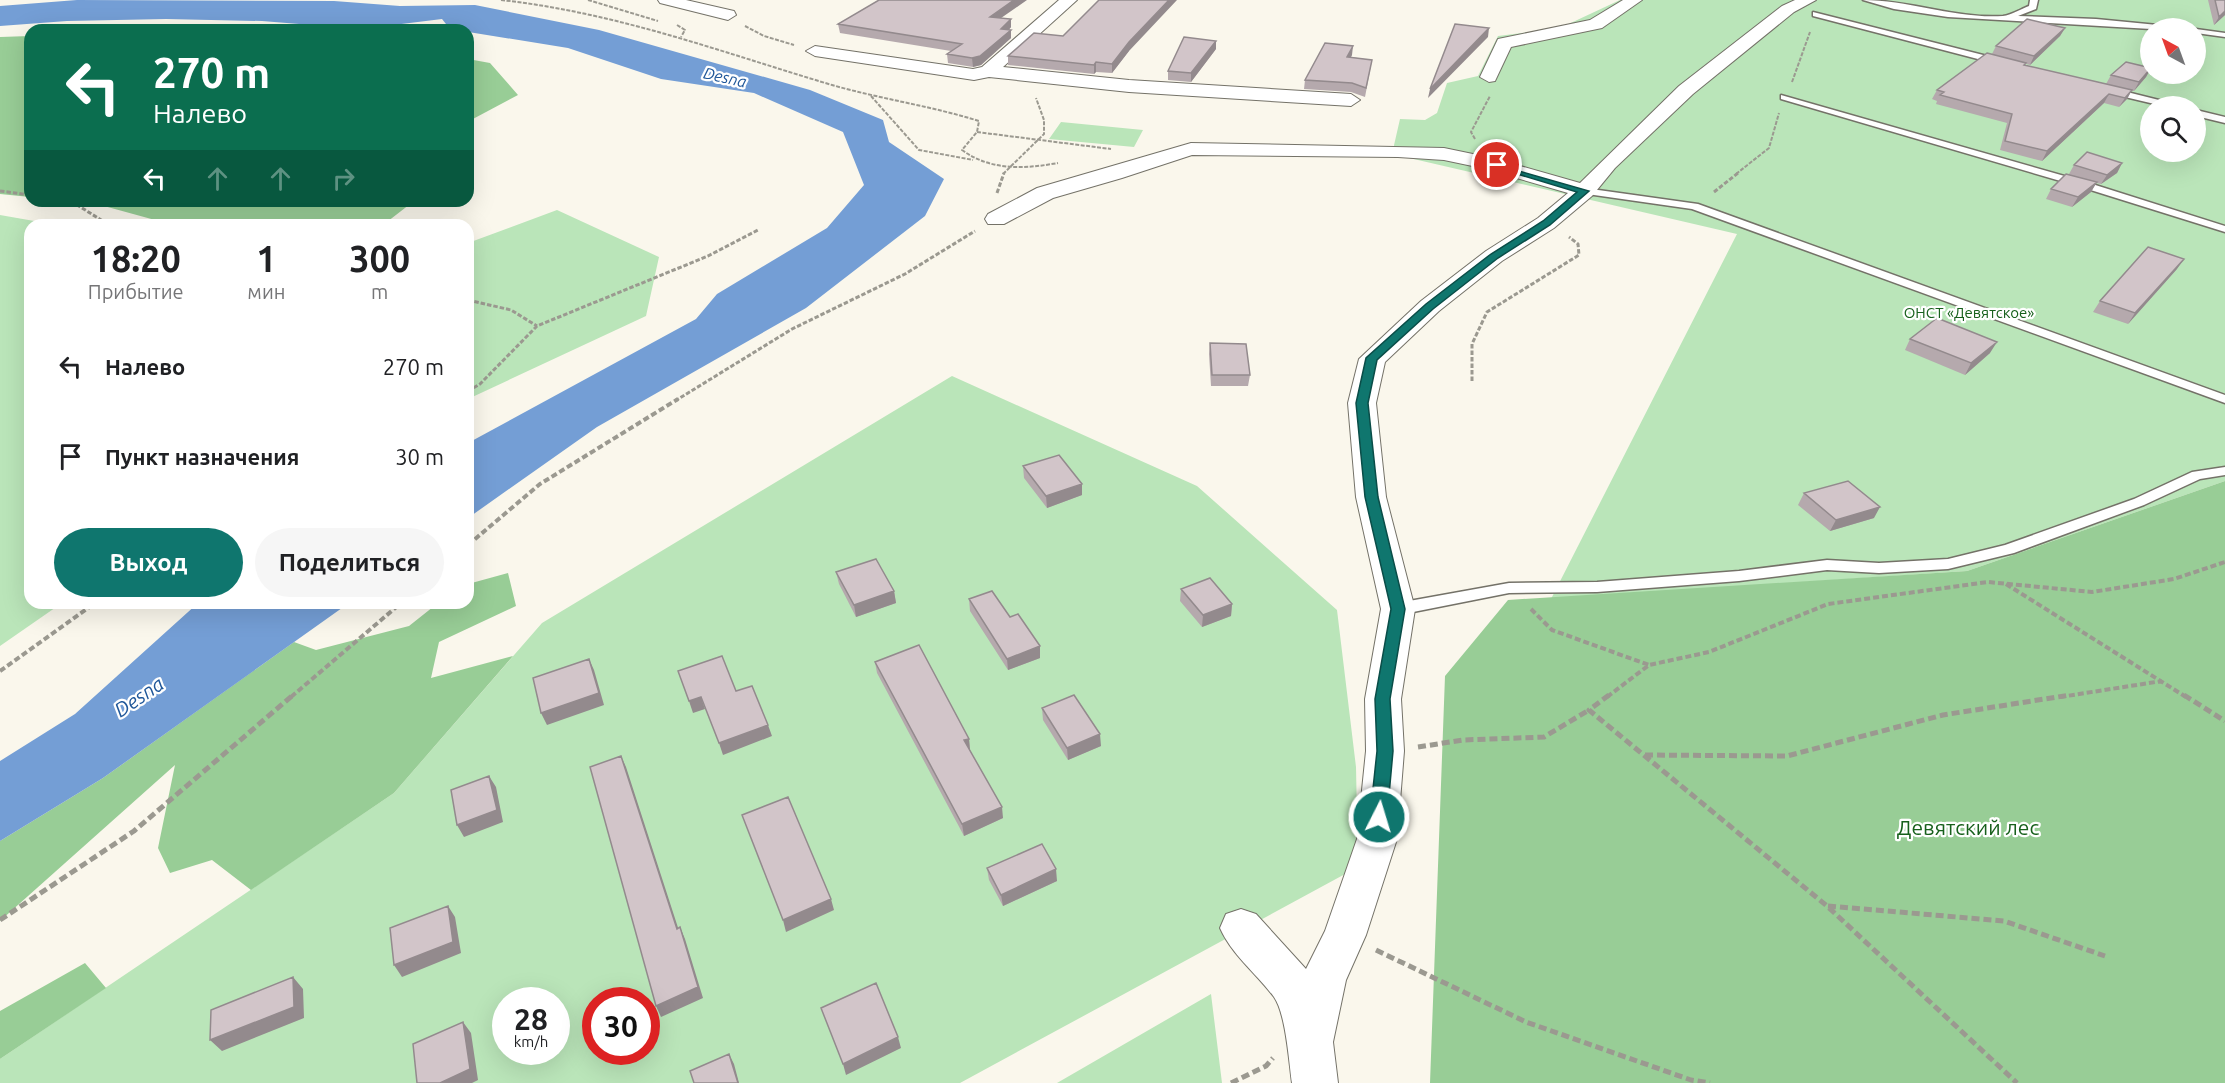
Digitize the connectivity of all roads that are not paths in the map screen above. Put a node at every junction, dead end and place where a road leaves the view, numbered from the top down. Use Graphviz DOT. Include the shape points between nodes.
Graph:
graph roads {
  1 [pos="666,0"];
  2 [pos="1069,0"];
  3 [pos="1634,0"];
  4 [pos="1867,0"];
  5 [pos="2034,0"];
  6 [pos="1812,7"];
  7 [pos="728,15"];
  8 [pos="2005,19"];
  9 [pos="2140,26"];
  10 [pos="2206,33"];
  11 [pos="2225,35"];
  12 [pos="815,51"];
  13 [pos="2011,65"];
  14 [pos="988,70"];
  15 [pos="1489,77"];
  16 [pos="2103,88"];
  17 [pos="1784,97"];
  18 [pos="2140,98"];
  19 [pos="1351,100"];
  20 [pos="2206,115"];
  21 [pos="2225,120"];
  22 [pos="1584,191"];
  23 [pos="996,219"];
  24 [pos="2225,230"];
  25 [pos="2225,399"];
  26 [pos="2225,471"];
  27 [pos="1398,609"];
  28 [pos="1241,928"];
  29 [pos="1313,1063"];
  1 -- 7 [label="street"];
  2 -- 14 [label="street"];
  3 -- 15 [label="street" via="1596,24 1504,43"];
  4 -- 8 [label="lane"];
  5 -- 8 [label="lane" via="2033,7"];
  6 -- 13 [label="lane"];
  6 -- 22 [label="street" via="1788,9 1686,90"];
  8 -- 9 [label="lane"];
  10 -- 11 [label="lane"];
  12 -- 14 [label="street" via="974,75"];
  14 -- 19 [label="street" via="1129,87"];
  16 -- 18 [label="lane"];
  17 -- 24 [label="lane"];
  20 -- 21 [label="lane"];
  22 -- 23 [label="street" via="1444,154 1191,149 1045,193"];
  22 -- 25 [label="lane" via="1694,206"];
  22 -- 27 [label="street" via="1439,299 1372,358 1362,403 1371,497"];
  26 -- 27 [label="lane" via="2197,475 2139,502 2009,549 1948,564 1879,568 1827,565 1597,587 1509,588"];
  27 -- 29 [label="street" via="1383,699 1385,751 1377,839 1345,935 1324,980"];
  28 -- 29 [label="street" via="1295,989"];
}
